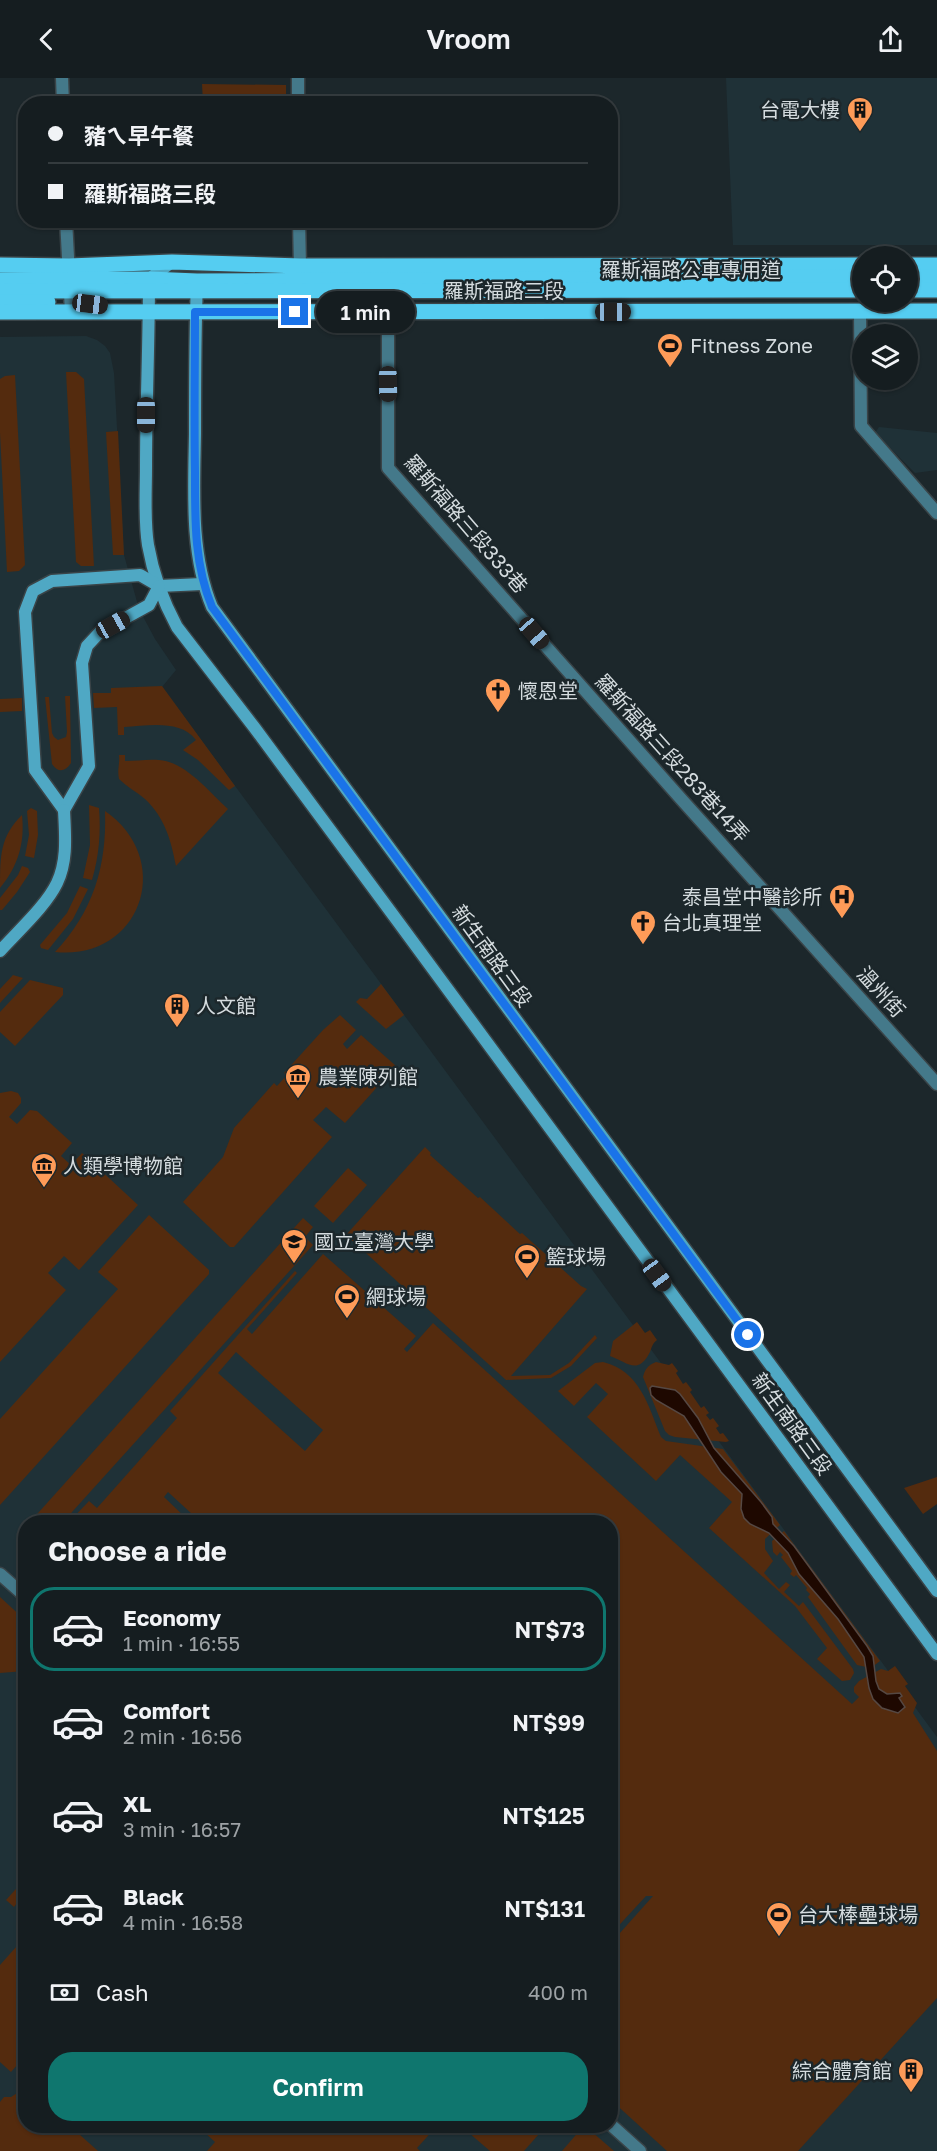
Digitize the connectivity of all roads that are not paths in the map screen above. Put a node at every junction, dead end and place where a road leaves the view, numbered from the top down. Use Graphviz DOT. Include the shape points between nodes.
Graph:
graph roads {
  1 [pos="62,78"];
  2 [pos="298,78"];
  3 [pos="63,96"];
  4 [pos="298,96"];
  5 [pos="66,228"];
  6 [pos="299,228"];
  7 [pos="172,262"];
  8 [pos="0,265"];
  9 [pos="852,265"];
  10 [pos="918,265"];
  11 [pos="937,265"];
  12 [pos="300,266"];
  13 [pos="852,277"];
  14 [pos="918,277"];
  15 [pos="937,277"];
  16 [pos="0,280"];
  17 [pos="149,286"];
  18 [pos="197,286"];
  19 [pos="70,290"];
  20 [pos="852,290"];
  21 [pos="918,290"];
  22 [pos="937,290"];
  23 [pos="0,291"];
  24 [pos="0,302"];
  25 [pos="852,311"];
  26 [pos="918,311"];
  27 [pos="937,311"];
  28 [pos="0,312"];
  29 [pos="149,312"];
  30 [pos="195,312"];
  31 [pos="388,312"];
  32 [pos="860,312"];
  33 [pos="937,513"];
  34 [pos="202,584"];
  35 [pos="159,586"];
  36 [pos="520,616"];
  37 [pos="64,810"];
  38 [pos="795,926"];
  39 [pos="0,951"];
  40 [pos="937,1084"];
  41 [pos="0,1574"];
  42 [pos="18,1590"];
  43 [pos="937,1591"];
  44 [pos="937,1654"];
  45 [pos="618,2131"];
  46 [pos="640,2151"];
  1 -- 3 [label="street"];
  2 -- 4 [label="street"];
  5 -- 19 [label="street"];
  6 -- 12 [label="street"];
  7 -- 12 [label="main road, 羅斯福路三段"];
  7 -- 17 [label="main road"];
  7 -- 18 [label="main road"];
  7 -- 19 [label="main road, 羅斯福路三段"];
  8 -- 19 [label="main road"];
  9 -- 12 [label="main road, 羅斯福路三段"];
  10 -- 11 [label="main road"];
  13 -- 18 [label="main road, 羅斯福路公車專用道"];
  14 -- 15 [label="main road"];
  16 -- 19 [label="main road"];
  17 -- 18 [label="main road"];
  17 -- 19 [label="main road"];
  17 -- 29 [label="main road, 新生南路三段"];
  18 -- 20 [label="main road, 羅斯福路公車專用道"];
  18 -- 29 [label="main road"];
  18 -- 30 [label="main road, 新生南路三段"];
  19 -- 23 [label="main road"];
  19 -- 24 [label="main road"];
  19 -- 28 [label="main road"];
  19 -- 29 [label="main road, 羅斯福路三段"];
  21 -- 22 [label="main road"];
  25 -- 31 [label="main road, 羅斯福路三段"];
  26 -- 27 [label="main road, 羅斯福路三段"];
  29 -- 30 [label="main road, 羅斯福路三段"];
  29 -- 35 [label="main road, 新生南路三段" via="146,512 148,542"];
  30 -- 31 [label="main road, 羅斯福路三段"];
  30 -- 34 [label="main road, 新生南路三段" via="195,505"];
  31 -- 36 [label="street, 羅斯福路三段333巷" via="388,468"];
  32 -- 33 [label="street" via="861,426"];
  34 -- 35 [label="main road"];
  34 -- 43 [label="main road, 新生南路三段" via="212,607 234,638"];
  35 -- 37 [label="main road" via="149,605 99,632 87,646 82,663 89,766"];
  35 -- 37 [label="main road" via="140,575 52,581 33,591 25,612 35,770"];
  35 -- 44 [label="main road, 新生南路三段" via="177,627"];
  36 -- 38 [label="street, 羅斯福路三段283巷14弄"];
  37 -- 39 [label="main road" via="66,846 57,883"];
  38 -- 40 [label="street, 溫州街"];
  41 -- 42 [label="street"];
  45 -- 46 [label="street"];
}
